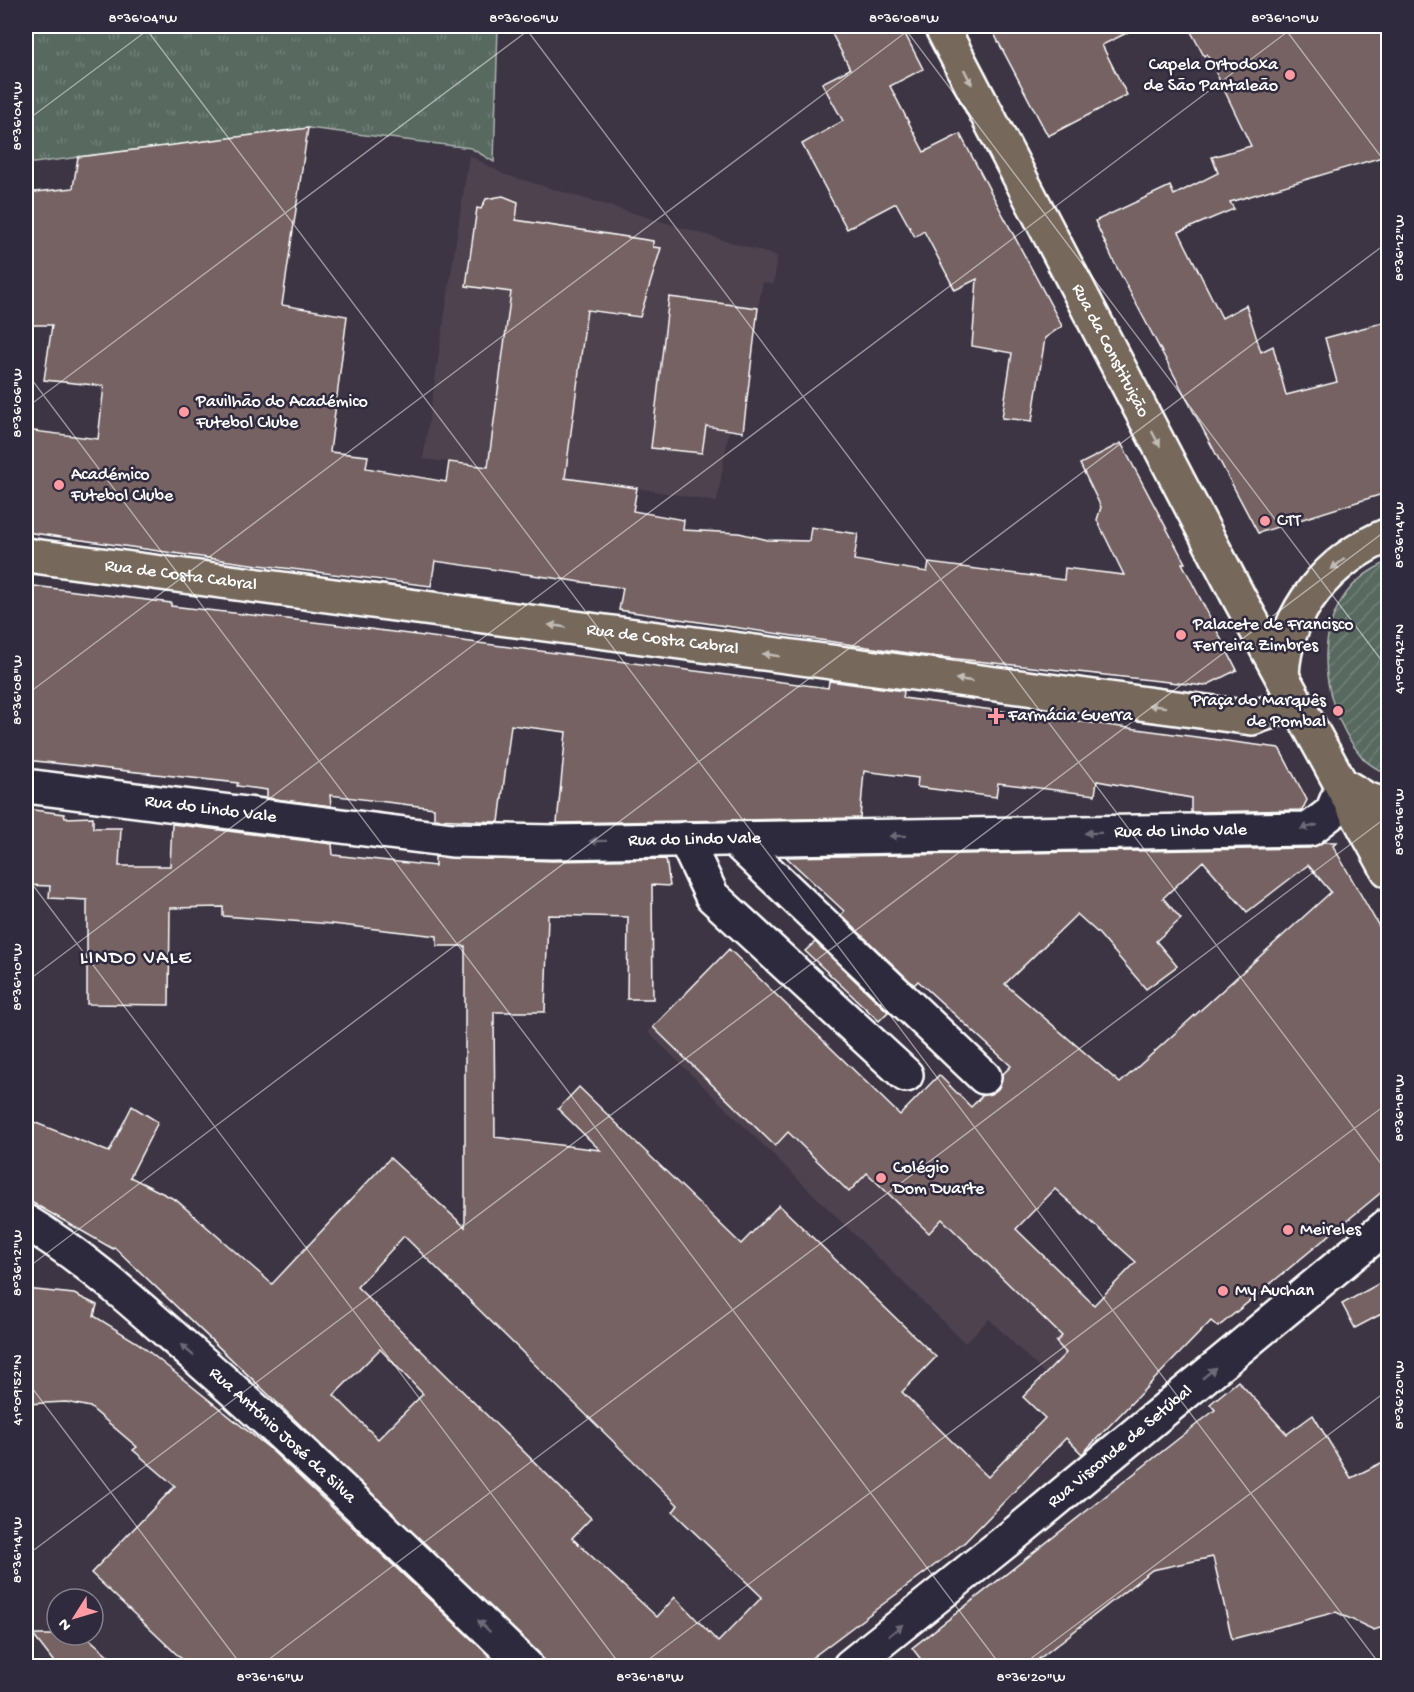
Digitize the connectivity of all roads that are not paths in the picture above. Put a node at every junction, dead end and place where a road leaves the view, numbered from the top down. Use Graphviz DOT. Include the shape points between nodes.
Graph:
graph roads {
  1 [pos="941,26"];
  2 [pos="1389,535"];
  3 [pos="26,555"];
  4 [pos="1289,689"];
  5 [pos="1343,785"];
  6 [pos="26,786"];
  7 [pos="1389,806"];
  8 [pos="733,838"];
  9 [pos="685,839"];
  10 [pos="1389,870"];
  11 [pos="906,1075"];
  12 [pos="984,1077"];
  13 [pos="1389,1225"];
  14 [pos="34,1234"];
  15 [pos="526,1666"];
  16 [pos="850,1666"];
  1 -- 4 [label="main road, Rua da Constituição, one-way"];
  2 -- 4 [label="main road, one-way" via="1353,553 1326,573 1316,587 1287,640"];
  4 -- 3 [label="main road, Rua de Costa Cabral, one-way" via="1252,718"];
  4 -- 5 [label="main road"];
  5 -- 7 [label="main road" via="1366,799"];
  5 -- 8 [label="street, Rua do Lindo Vale, one-way" via="1332,812 1310,829"];
  5 -- 10 [label="main road"];
  9 -- 6 [label="street, Rua do Lindo Vale, one-way" via="452,840"];
  8 -- 9 [label="street, Rua do Lindo Vale"];
  8 -- 12 [label="street"];
  9 -- 11 [label="street" via="712,896"];
  16 -- 13 [label="street, Rua Visconde de Setúbal, one-way"];
  15 -- 14 [label="street, Rua António José da Silva, one-way" via="251,1406 126,1297"];
}
